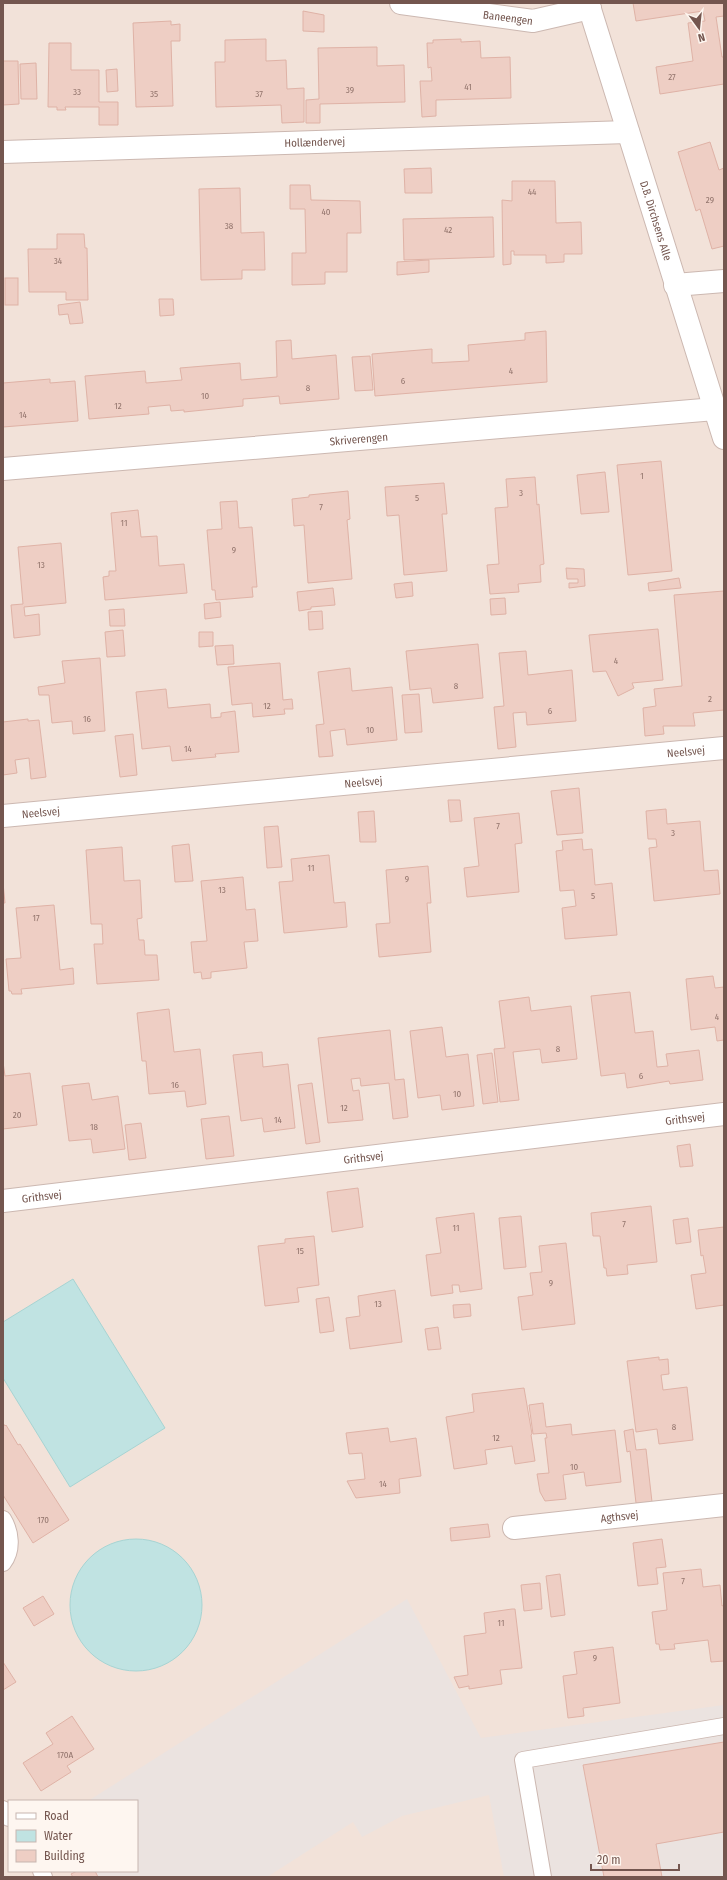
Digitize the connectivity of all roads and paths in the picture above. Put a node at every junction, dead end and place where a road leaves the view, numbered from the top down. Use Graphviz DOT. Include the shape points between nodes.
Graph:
graph roads {
  1 [pos="401,3"];
  2 [pos="589,6"];
  3 [pos="628,132"];
  4 [pos="3,152"];
  5 [pos="724,281"];
  6 [pos="675,285"];
  7 [pos="715,409"];
  8 [pos="724,438"];
  9 [pos="3,469"];
  10 [pos="724,748"];
  11 [pos="3,816"];
  12 [pos="724,1114"];
  13 [pos="3,1201"];
  14 [pos="724,1505"];
  15 [pos="3,1520"];
  16 [pos="514,1528"];
  17 [pos="3,1563"];
  18 [pos="724,1726"];
  19 [pos="543,1877"];
  1 -- 2 [label="street, Baneengen" via="533,20"];
  2 -- 3 [label="street, D.B. Dirchsens Alle"];
  3 -- 4 [label="street, Hollændervej"];
  3 -- 6 [label="street, D.B. Dirchsens Alle"];
  5 -- 6 [label="street"];
  6 -- 7 [label="street, D.B. Dirchsens Alle"];
  7 -- 8 [label="street, D.B. Dirchsens Alle"];
  7 -- 9 [label="street, Skriverengen"];
  10 -- 11 [label="street, Neelsvej"];
  12 -- 13 [label="street, Grithsvej"];
  14 -- 16 [label="street, Agthsvej"];
  15 -- 17 [label="lane" via="10,1538 9,1550"];
  18 -- 19 [label="lane" via="523,1760"];
}
